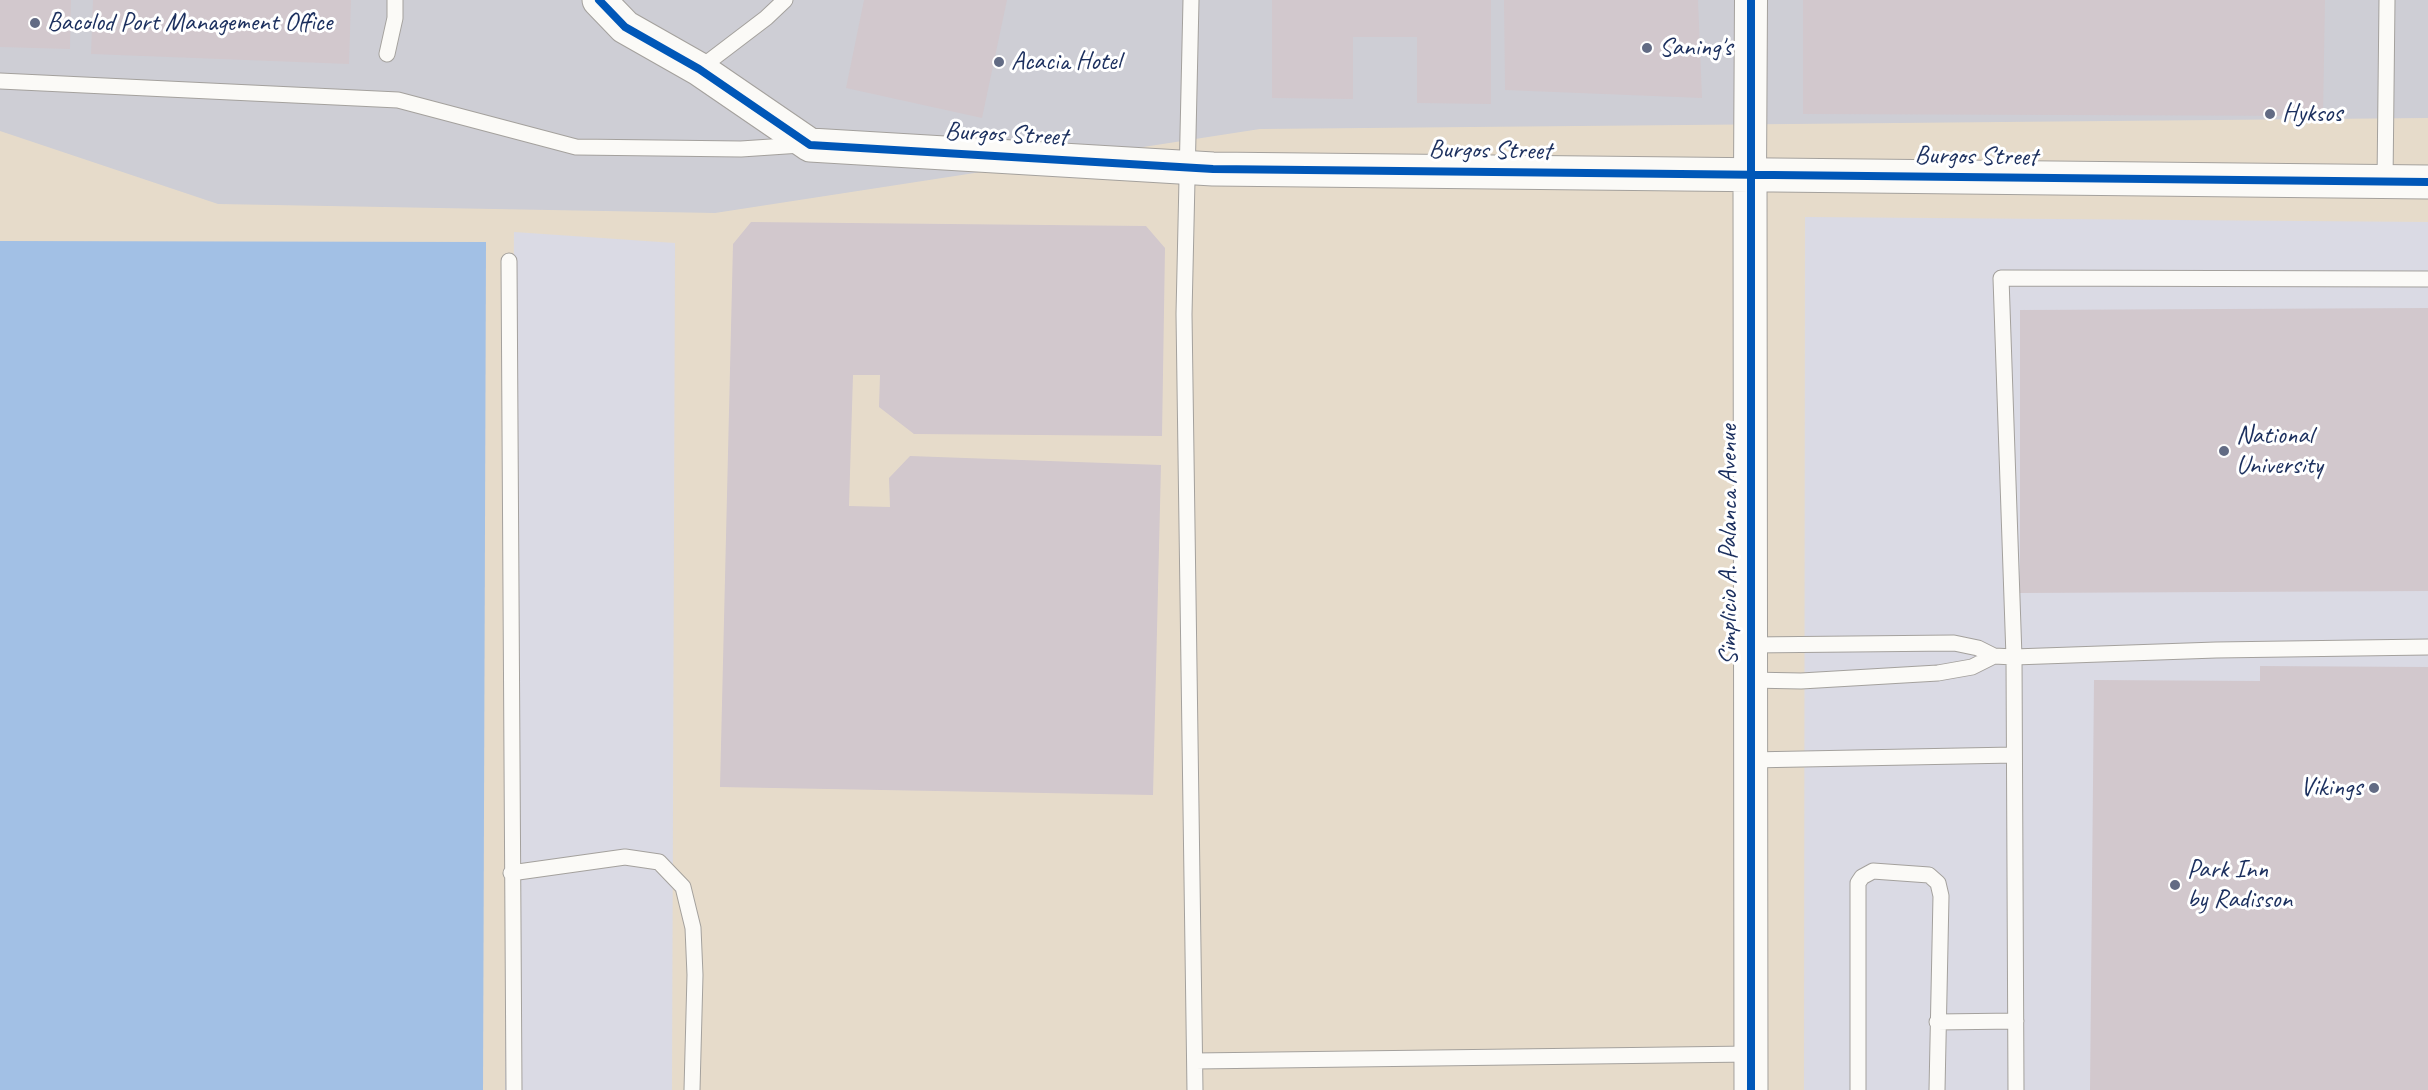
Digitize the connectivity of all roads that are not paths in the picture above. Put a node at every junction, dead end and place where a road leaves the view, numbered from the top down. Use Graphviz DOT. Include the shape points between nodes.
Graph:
graph roads {
  1 [pos="395,0"];
  2 [pos="599,0"];
  3 [pos="785,0"];
  4 [pos="1191,0"];
  5 [pos="1751,0"];
  6 [pos="2387,0"];
  7 [pos="387,54"];
  8 [pos="699,69"];
  9 [pos="0,81"];
  10 [pos="810,145"];
  11 [pos="1186,167"];
  12 [pos="1750,176"];
  13 [pos="2385,182"];
  14 [pos="2428,182"];
  15 [pos="509,261"];
  16 [pos="2428,279"];
  17 [pos="1750,645"];
  18 [pos="2428,647"];
  19 [pos="1994,656"];
  20 [pos="2014,657"];
  21 [pos="1750,680"];
  22 [pos="2014,755"];
  23 [pos="1750,760"];
  24 [pos="511,873"];
  25 [pos="2016,1021"];
  26 [pos="1937,1022"];
  27 [pos="1751,1054"];
  28 [pos="1195,1061"];
  29 [pos="514,1090"];
  30 [pos="692,1090"];
  31 [pos="1195,1090"];
  32 [pos="1751,1090"];
  33 [pos="1858,1090"];
  34 [pos="1937,1090"];
  35 [pos="2016,1090"];
  1 -- 7 [label="lane"];
  2 -- 8 [label="street" via="625,27"];
  3 -- 8 [label="lane"];
  4 -- 11 [label="lane"];
  5 -- 12 [label="street, Simplicio A. Palanca Avenue"];
  6 -- 13 [label="lane"];
  8 -- 10 [label="street"];
  9 -- 10 [label="lane" via="398,100 576,147 741,149"];
  10 -- 11 [label="street, Burgos Street"];
  11 -- 12 [label="street, Burgos Street"];
  11 -- 28 [label="lane" via="1185,468"];
  12 -- 13 [label="street, Burgos Street"];
  12 -- 17 [label="street, Simplicio A. Palanca Avenue"];
  13 -- 14 [label="street, Burgos Street"];
  15 -- 24 [label="lane"];
  16 -- 20 [label="lane" via="2001,278"];
  17 -- 19 [label="lane" via="1954,643"];
  17 -- 21 [label="street, Simplicio A. Palanca Avenue"];
  18 -- 20 [label="lane"];
  19 -- 20 [label="lane"];
  19 -- 21 [label="lane" via="1972,667 1938,673"];
  20 -- 22 [label="lane"];
  21 -- 23 [label="street, Simplicio A. Palanca Avenue"];
  22 -- 23 [label="lane"];
  22 -- 25 [label="lane"];
  23 -- 27 [label="street, Simplicio A. Palanca Avenue"];
  24 -- 29 [label="lane"];
  24 -- 30 [label="lane" via="625,857 659,862 684,887 693,928"];
  25 -- 26 [label="lane"];
  25 -- 35 [label="lane"];
  26 -- 33 [label="lane" via="1941,896 1938,883 1929,875 1873,871 1858,883"];
  26 -- 34 [label="lane"];
  27 -- 28 [label="lane"];
  27 -- 32 [label="street, Simplicio A. Palanca Avenue"];
  28 -- 31 [label="lane"];
}
